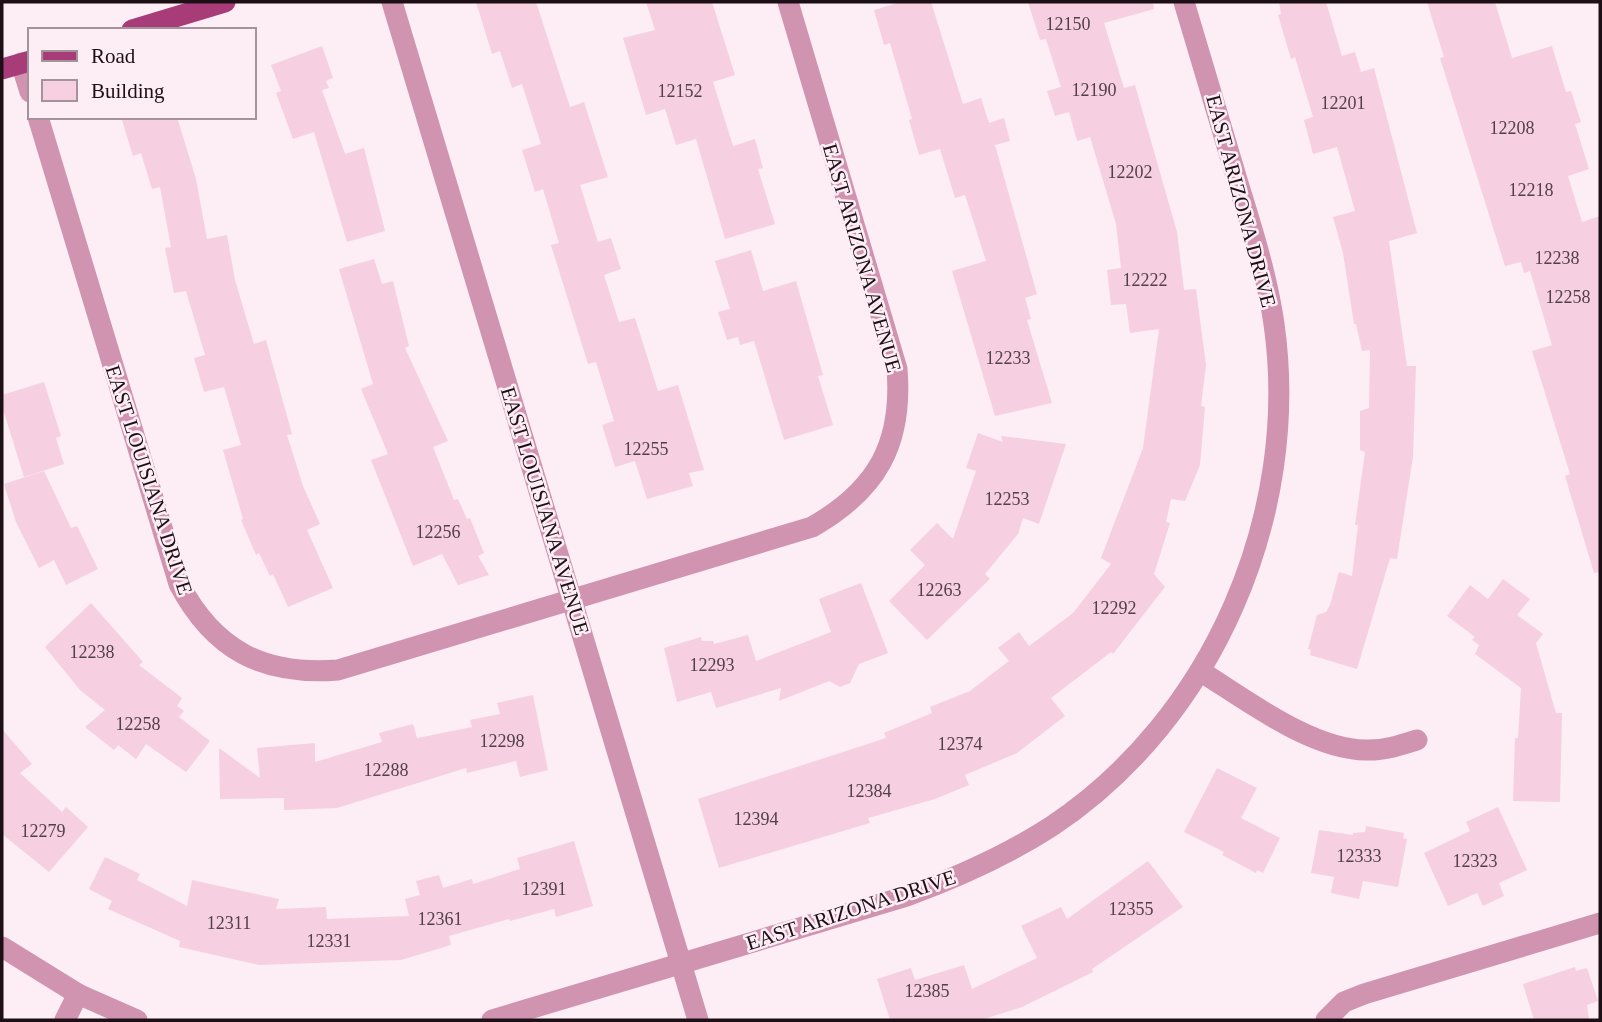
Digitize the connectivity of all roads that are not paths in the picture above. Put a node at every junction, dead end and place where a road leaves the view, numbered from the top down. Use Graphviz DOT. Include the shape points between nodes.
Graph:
graph roads {
  1 [pos="225,2"];
  2 [pos="392,2"];
  3 [pos="788,2"];
  4 [pos="1184,2"];
  5 [pos="139,28"];
  6 [pos="18,64"];
  7 [pos="28,87"];
  8 [pos="38,119"];
  9 [pos="572,600"];
  10 [pos="1200,671"];
  11 [pos="1417,740"];
  12 [pos="1600,923"];
  13 [pos="2,947"];
  14 [pos="681,964"];
  15 [pos="78,995"];
  16 [pos="65,1020"];
  17 [pos="138,1020"];
  18 [pos="492,1020"];
  19 [pos="698,1020"];
  20 [pos="1326,1020"];
  1 -- 5 [label="main road"];
  2 -- 9 [label="street, EAST LOUISIANA AVENUE"];
  3 -- 9 [label="street, EAST ARIZONA AVENUE" via="897,369 900,399 896,428 883,463 866,488 838,513 812,527"];
  4 -- 10 [label="street, EAST ARIZONA DRIVE" via="1264,271 1279,379 1271,489 1258,541 1240,593"];
  6 -- 7 [label="street"];
  8 -- 9 [label="street, EAST LOUISIANA DRIVE" via="179,584 193,611 218,638 271,666 308,672 338,670"];
  9 -- 14 [label="street, EAST LOUISIANA AVENUE"];
  10 -- 11 [label="street" via="1288,725 1338,746 1367,751"];
  10 -- 14 [label="street, EAST ARIZONA DRIVE" via="1155,733 1097,791 1007,854 907,896"];
  12 -- 20 [label="street" via="1364,994 1344,1002"];
  13 -- 15 [label="street"];
  14 -- 18 [label="street, EAST ARIZONA DRIVE"];
  14 -- 19 [label="street, EAST LOUISIANA AVENUE"];
  15 -- 16 [label="street"];
  15 -- 17 [label="street"];
}
